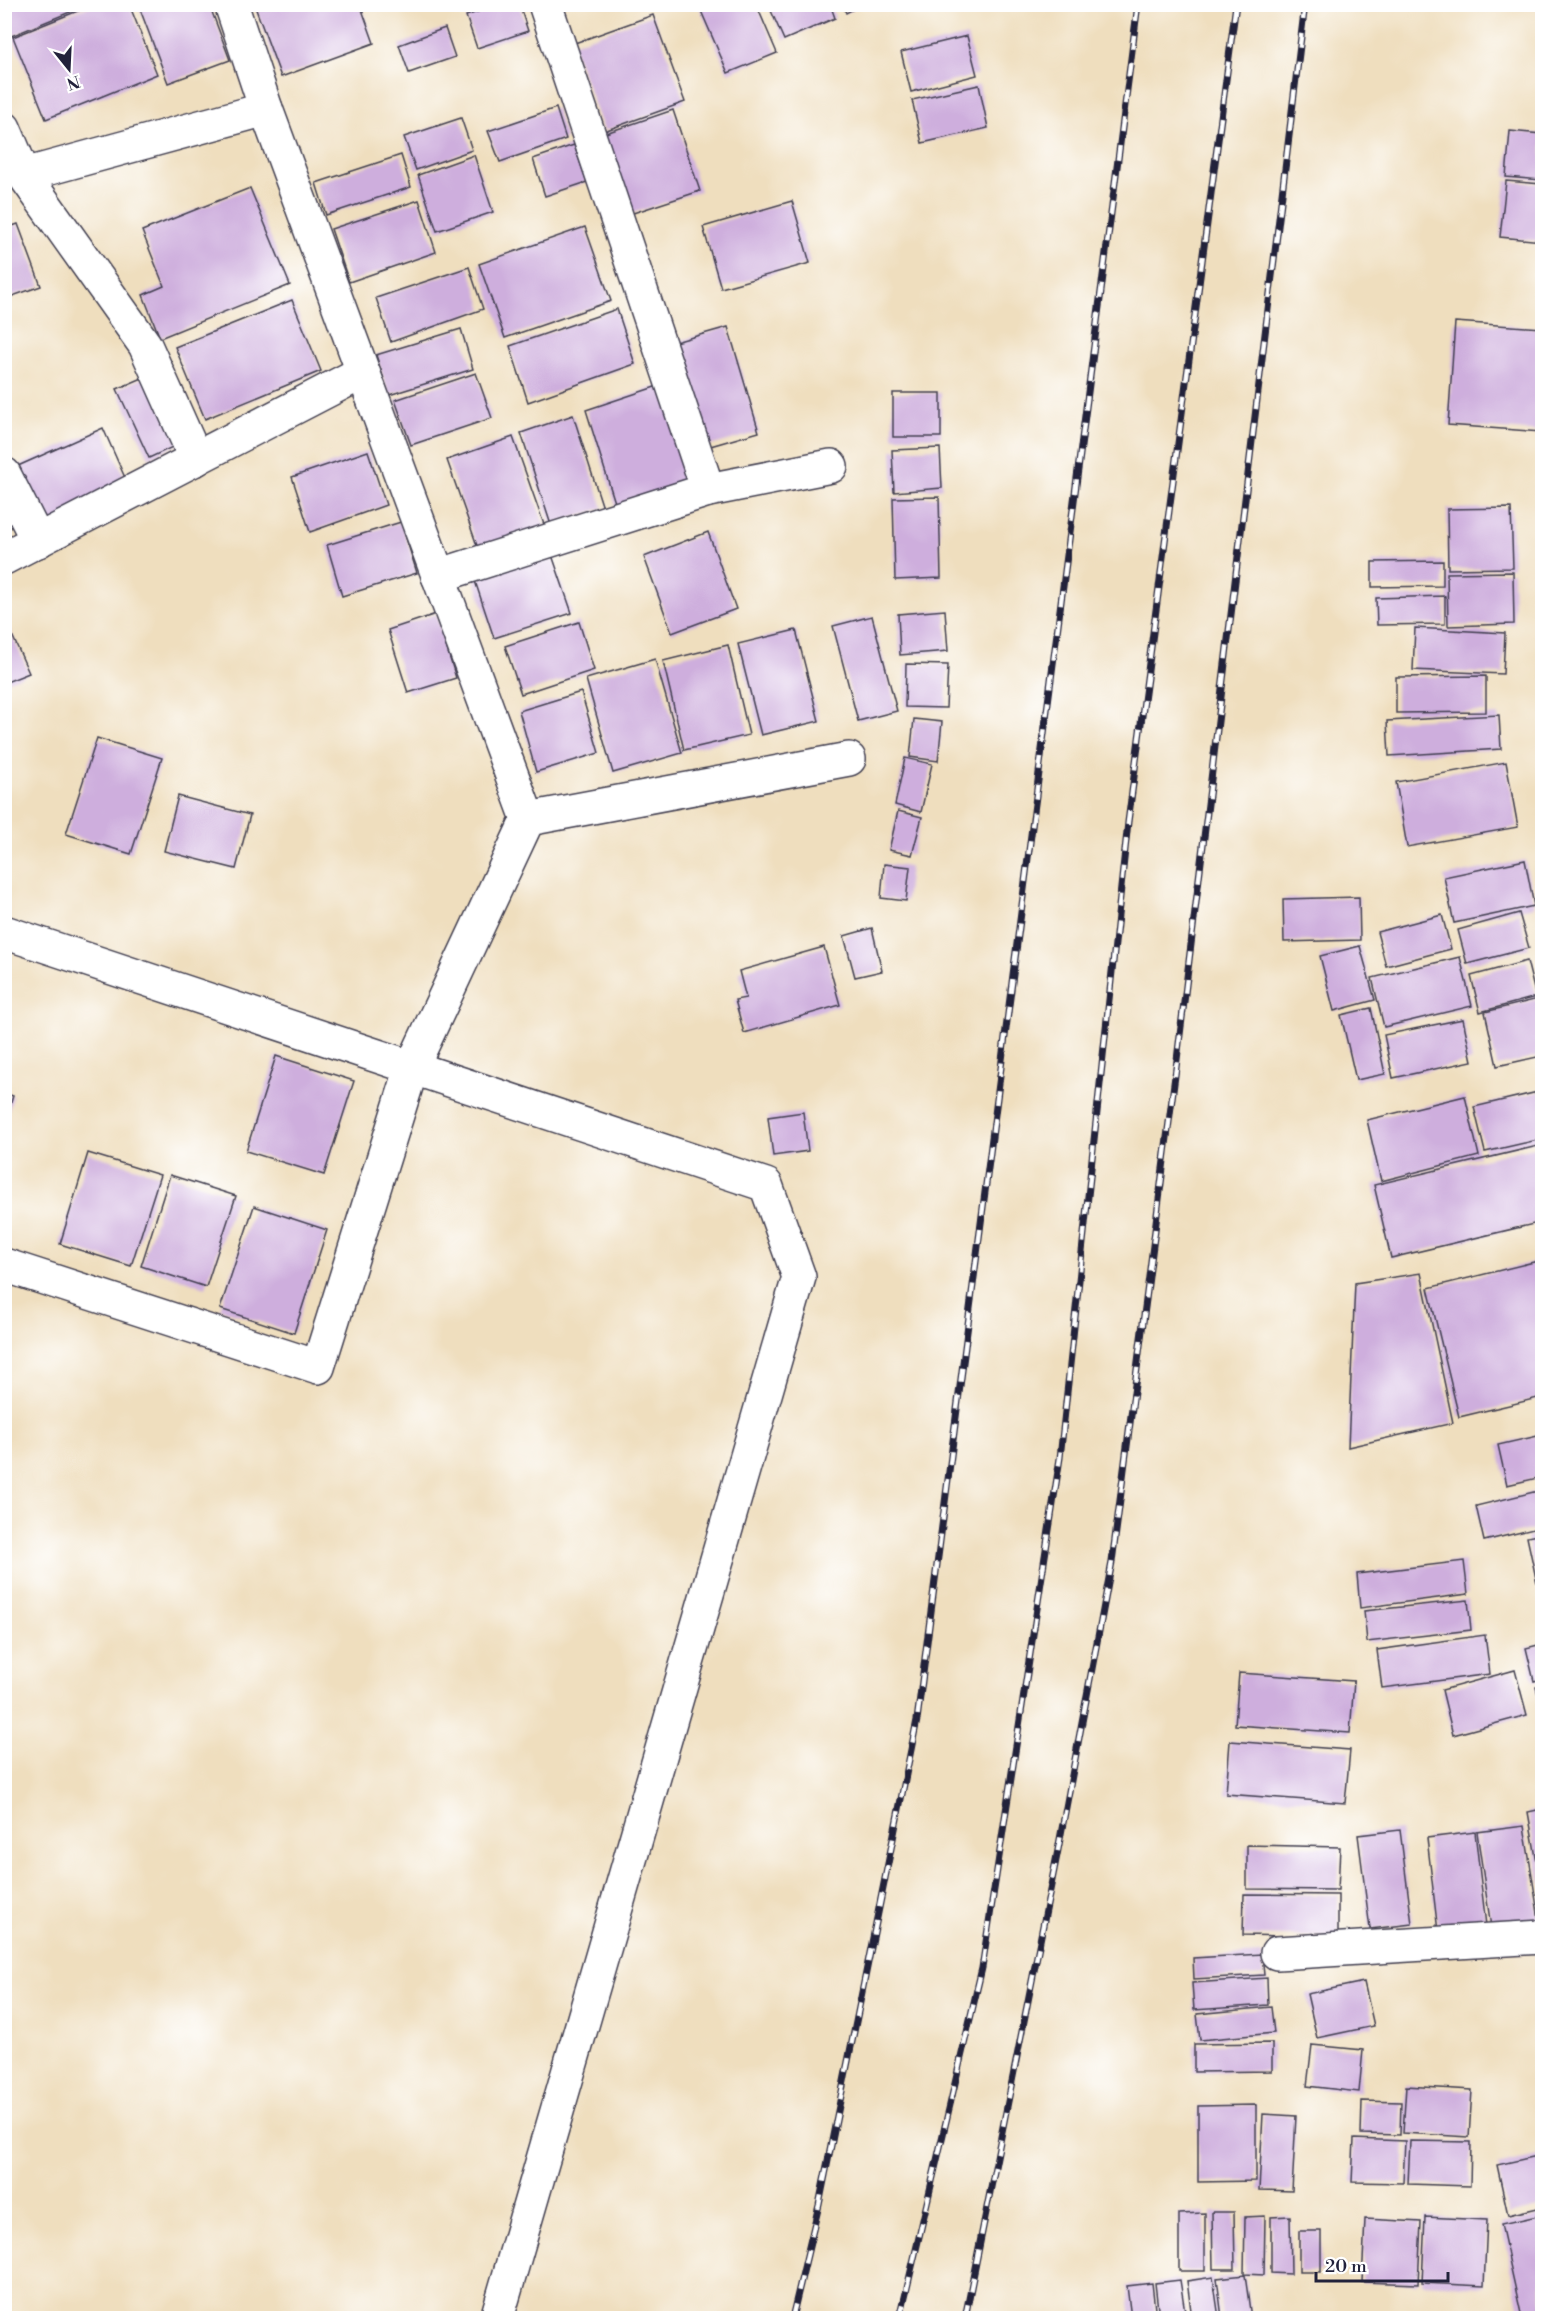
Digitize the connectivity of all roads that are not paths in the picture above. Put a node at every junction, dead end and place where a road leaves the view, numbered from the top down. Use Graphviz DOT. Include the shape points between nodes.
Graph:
graph roads {
  1 [pos="231,4"];
  2 [pos="555,8"];
  3 [pos="266,109"];
  4 [pos="4,128"];
  5 [pos="24,175"];
  6 [pos="363,372"];
  7 [pos="196,459"];
  8 [pos="831,466"];
  9 [pos="4,474"];
  10 [pos="708,490"];
  11 [pos="38,541"];
  12 [pos="4,558"];
  13 [pos="438,576"];
  14 [pos="849,759"];
  15 [pos="528,819"];
  16 [pos="4,932"];
  17 [pos="412,1067"];
  18 [pos="4,1265"];
  19 [pos="1542,1936"];
  20 [pos="1277,1953"];
  21 [pos="497,2319"];
  1 -- 3 [label="street"];
  2 -- 10 [label="street"];
  3 -- 5 [label="street"];
  3 -- 6 [label="street"];
  4 -- 5 [label="street"];
  5 -- 7 [label="street" via="146,345"];
  6 -- 7 [label="street"];
  6 -- 13 [label="street"];
  7 -- 11 [label="street"];
  8 -- 10 [label="street"];
  9 -- 11 [label="street"];
  10 -- 13 [label="street"];
  11 -- 12 [label="street"];
  13 -- 15 [label="street"];
  14 -- 15 [label="street"];
  15 -- 17 [label="street"];
  16 -- 17 [label="street"];
  17 -- 18 [label="street" via="318,1367"];
  17 -- 21 [label="street" via="766,1185 799,1277"];
  19 -- 20 [label="street"];
}
